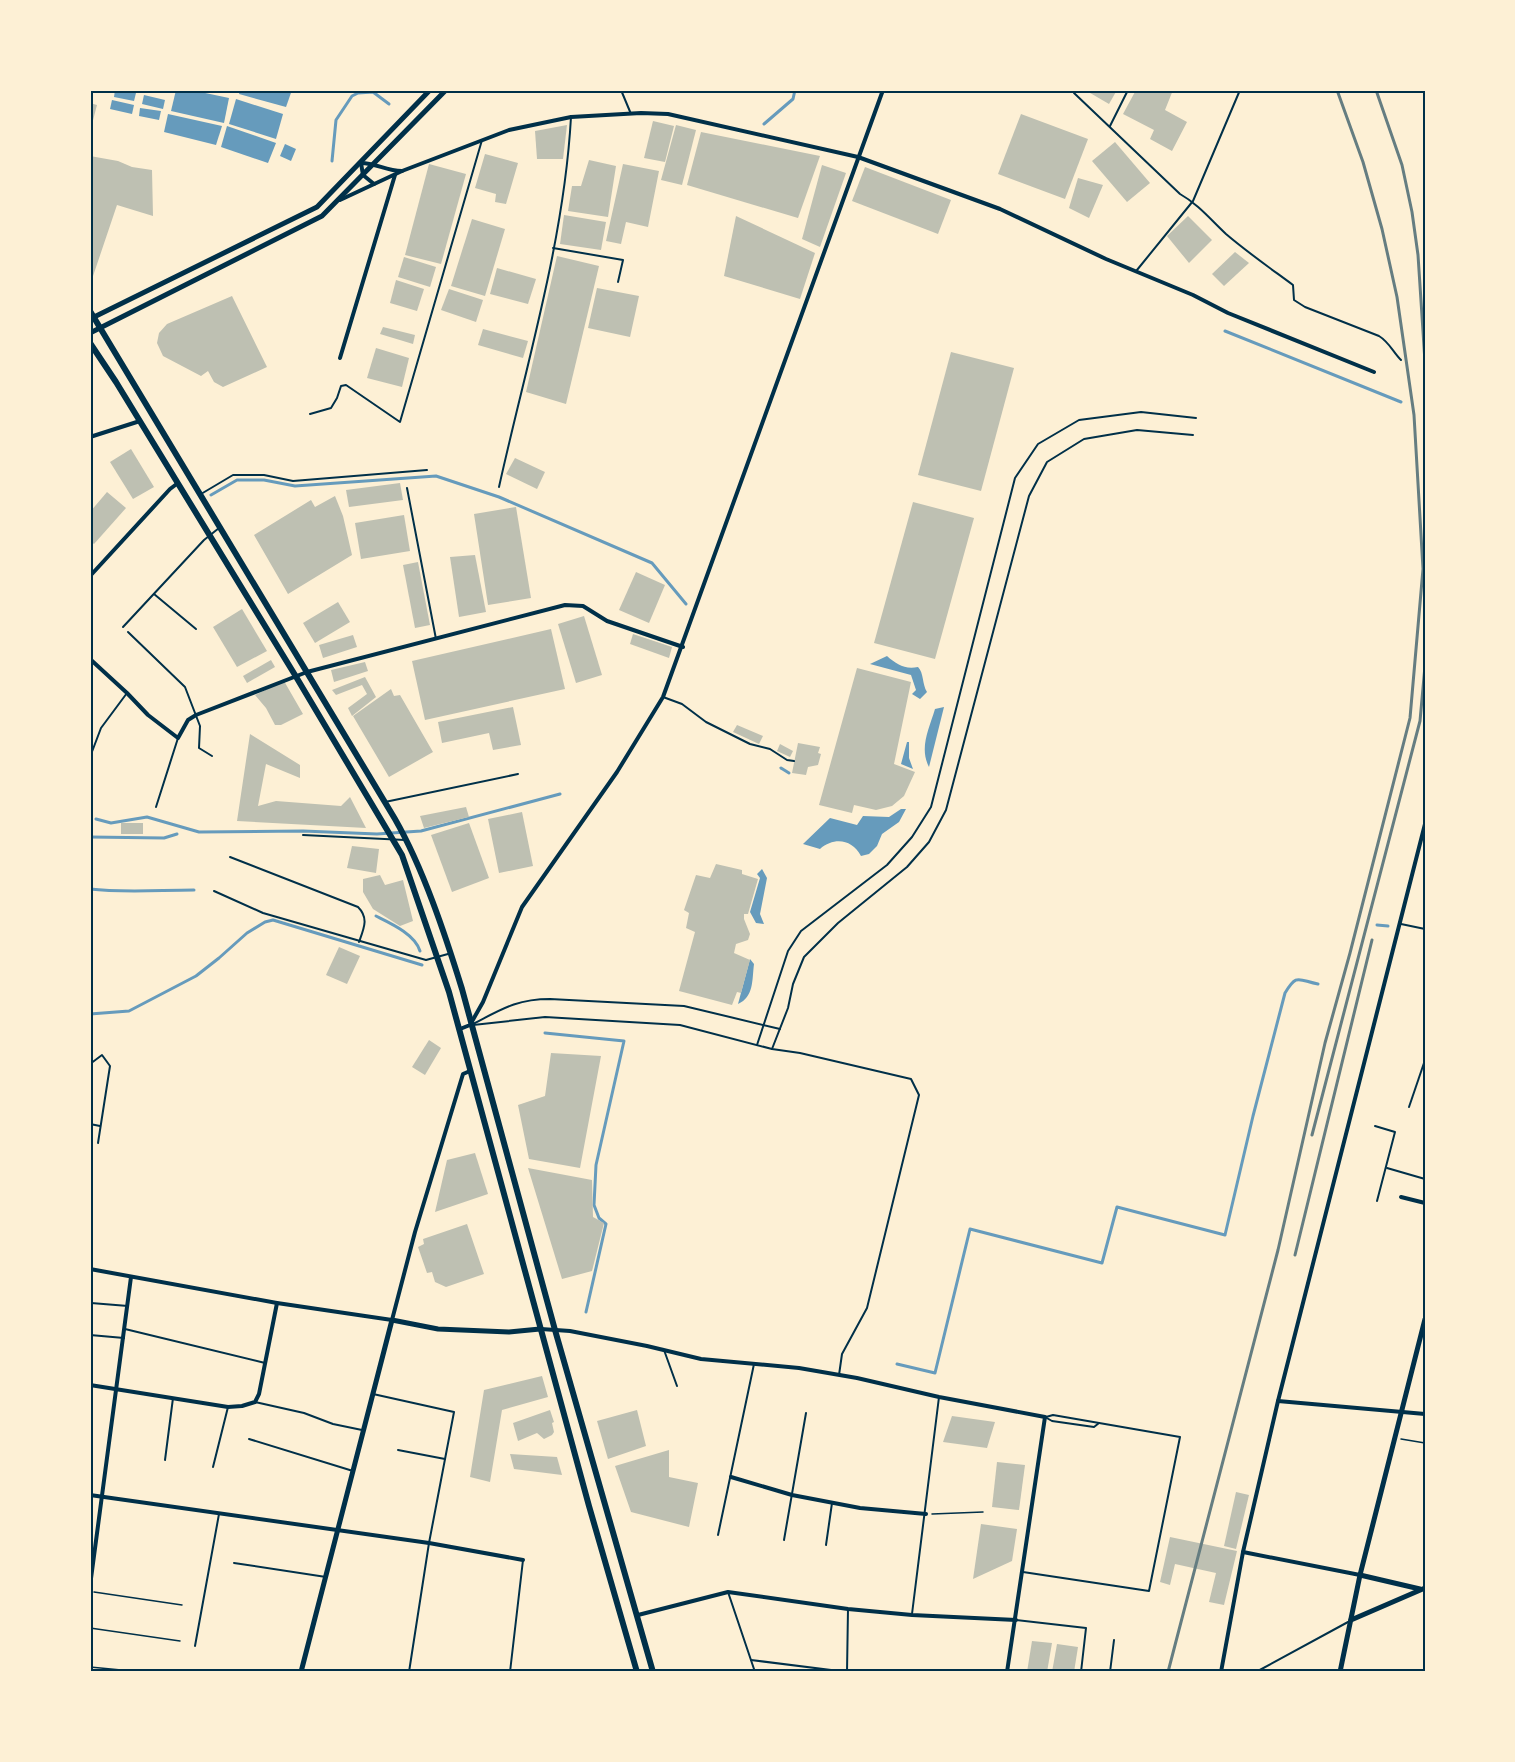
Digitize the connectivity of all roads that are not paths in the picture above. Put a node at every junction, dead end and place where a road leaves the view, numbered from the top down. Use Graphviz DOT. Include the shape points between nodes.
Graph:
graph roads {
  1 [pos="430,90"];
  2 [pos="446,90"];
  3 [pos="621,90"];
  4 [pos="883,90"];
  5 [pos="1128,90"];
  6 [pos="1240,90"];
  7 [pos="1075,91"];
  8 [pos="631,114"];
  9 [pos="571,117"];
  10 [pos="1110,126"];
  11 [pos="482,140"];
  12 [pos="858,157"];
  13 [pos="361,163"];
  14 [pos="375,163"];
  15 [pos="402,171"];
  16 [pos="363,175"];
  17 [pos="395,175"];
  18 [pos="374,184"];
  19 [pos="338,201"];
  20 [pos="1192,201"];
  21 [pos="553,248"];
  22 [pos="1135,272"];
  23 [pos="618,282"];
  24 [pos="91,316"];
  25 [pos="100,328"];
  26 [pos="90,333"];
  27 [pos="90,343"];
  28 [pos="340,358"];
  29 [pos="1401,360"];
  30 [pos="1374,372"];
  31 [pos="310,414"];
  32 [pos="1196,418"];
  33 [pos="140,421"];
  34 [pos="1192,435"];
  35 [pos="90,436"];
  36 [pos="427,470"];
  37 [pos="178,483"];
  38 [pos="499,487"];
  39 [pos="407,488"];
  40 [pos="201,494"];
  41 [pos="221,526"];
  42 [pos="209,536"];
  43 [pos="90,575"];
  44 [pos="154,594"];
  45 [pos="123,627"];
  46 [pos="196,629"];
  47 [pos="128,632"];
  48 [pos="436,639"];
  49 [pos="682,647"];
  50 [pos="90,659"];
  51 [pos="307,672"];
  52 [pos="295,675"];
  53 [pos="128,693"];
  54 [pos="663,698"];
  55 [pos="196,715"];
  56 [pos="178,738"];
  57 [pos="212,756"];
  58 [pos="90,757"];
  59 [pos="794,762"];
  60 [pos="518,774"];
  61 [pos="385,802"];
  62 [pos="156,807"];
  63 [pos="1425,824"];
  64 [pos="303,835"];
  65 [pos="395,840"];
  66 [pos="407,840"];
  67 [pos="230,857"];
  68 [pos="214,891"];
  69 [pos="1399,923"];
  70 [pos="1425,928"];
  71 [pos="359,942"];
  72 [pos="451,952"];
  73 [pos="437,958"];
  74 [pos="470,1025"];
  75 [pos="764,1025"];
  76 [pos="459,1029"];
  77 [pos="781,1029"];
  78 [pos="757,1045"];
  79 [pos="772,1049"];
  80 [pos="1425,1060"];
  81 [pos="90,1064"];
  82 [pos="471,1071"];
  83 [pos="1409,1107"];
  84 [pos="90,1124"];
  85 [pos="100,1126"];
  86 [pos="1375,1126"];
  87 [pos="98,1143"];
  88 [pos="1386,1168"];
  89 [pos="1425,1179"];
  90 [pos="1401,1197"];
  91 [pos="1377,1201"];
  92 [pos="1425,1203"];
  93 [pos="90,1269"];
  94 [pos="131,1277"];
  95 [pos="91,1303"];
  96 [pos="277,1303"];
  97 [pos="128,1306"];
  98 [pos="1425,1319"];
  99 [pos="392,1320"];
  100 [pos="125,1329"];
  101 [pos="540,1329"];
  102 [pos="555,1330"];
  103 [pos="90,1335"];
  104 [pos="124,1338"];
  105 [pos="664,1350"];
  106 [pos="266,1363"];
  107 [pos="754,1364"];
  108 [pos="839,1376"];
  109 [pos="90,1385"];
  110 [pos="677,1386"];
  111 [pos="117,1388"];
  112 [pos="373,1394"];
  113 [pos="939,1397"];
  114 [pos="173,1398"];
  115 [pos="1278,1401"];
  116 [pos="255,1402"];
  117 [pos="228,1407"];
  118 [pos="1401,1412"];
  119 [pos="806,1413"];
  120 [pos="1425,1414"];
  121 [pos="1045,1417"];
  122 [pos="1099,1423"];
  123 [pos="364,1431"];
  124 [pos="249,1440"];
  125 [pos="398,1450"];
  126 [pos="445,1459"];
  127 [pos="165,1460"];
  128 [pos="213,1467"];
  129 [pos="353,1471"];
  130 [pos="731,1477"];
  131 [pos="90,1495"];
  132 [pos="792,1495"];
  133 [pos="103,1497"];
  134 [pos="832,1503"];
  135 [pos="219,1514"];
  136 [pos="926,1514"];
  137 [pos="338,1531"];
  138 [pos="718,1534"];
  139 [pos="784,1540"];
  140 [pos="429,1543"];
  141 [pos="826,1545"];
  142 [pos="1243,1552"];
  143 [pos="523,1560"];
  144 [pos="234,1563"];
  145 [pos="1023,1572"];
  146 [pos="1360,1575"];
  147 [pos="326,1577"];
  148 [pos="90,1586"];
  149 [pos="1424,1589"];
  150 [pos="728,1592"];
  151 [pos="1425,1597"];
  152 [pos="848,1609"];
  153 [pos="912,1615"];
  154 [pos="638,1616"];
  155 [pos="1016,1620"];
  156 [pos="1351,1620"];
  157 [pos="1114,1640"];
  158 [pos="195,1646"];
  159 [pos="751,1660"];
  160 [pos="301,1672"];
  161 [pos="409,1672"];
  162 [pos="510,1672"];
  163 [pos="637,1672"];
  164 [pos="652,1672"];
  165 [pos="755,1672"];
  166 [pos="847,1672"];
  167 [pos="1007,1672"];
  168 [pos="1081,1672"];
  169 [pos="1110,1672"];
  170 [pos="1221,1672"];
  171 [pos="1257,1672"];
  172 [pos="1340,1672"];
  1 -- 13 [label="street"];
  2 -- 14 [label="street"];
  3 -- 8 [label="lane"];
  4 -- 12 [label="street"];
  5 -- 10 [label="lane"];
  6 -- 20 [label="lane"];
  7 -- 10 [label="lane"];
  8 -- 9 [label="street"];
  8 -- 12 [label="street" via="668,114"];
  9 -- 11 [label="street"];
  9 -- 21 [label="lane" via="568,165"];
  10 -- 20 [label="lane"];
  11 -- 15 [label="street"];
  11 -- 31 [label="lane" via="400,422 346,385 340,386 331,408"];
  12 -- 22 [label="street" via="1000,209"];
  12 -- 49 [label="street"];
  13 -- 14 [label="street"];
  13 -- 16 [label="street"];
  13 -- 24 [label="street" via="317,207"];
  14 -- 15 [label="street" via="388,171"];
  14 -- 16 [label="street"];
  15 -- 17 [label="street"];
  16 -- 18 [label="street"];
  16 -- 19 [label="street"];
  17 -- 18 [label="street"];
  17 -- 28 [label="street"];
  18 -- 19 [label="street"];
  19 -- 25 [label="street" via="322,216"];
  20 -- 22 [label="lane"];
  20 -- 29 [label="lane" via="1246,251 1293,285 1294,300 1379,336"];
  21 -- 23 [label="lane" via="623,260"];
  21 -- 38 [label="lane"];
  22 -- 30 [label="street"];
  24 -- 25 [label="main road"];
  25 -- 26 [label="street"];
  25 -- 40 [label="main road"];
  27 -- 33 [label="main road"];
  32 -- 75 [label="lane" via="1141,412 1079,420 1038,444 1015,478 931,807 887,865 801,931 788,951"];
  33 -- 35 [label="street"];
  33 -- 37 [label="main road"];
  34 -- 77 [label="lane" via="1137,429 1084,439 1047,462 1029,496 946,810 929,842 907,867 846,916 804,957"];
  36 -- 40 [label="lane" via="293,481 264,475 233,475"];
  37 -- 42 [label="main road"];
  37 -- 43 [label="street"];
  39 -- 48 [label="lane"];
  40 -- 41 [label="main road"];
  41 -- 42 [label="lane"];
  41 -- 51 [label="main road"];
  42 -- 44 [label="lane"];
  42 -- 52 [label="main road"];
  44 -- 45 [label="lane"];
  44 -- 46 [label="lane"];
  47 -- 55 [label="lane" via="185,687"];
  48 -- 49 [label="street" via="566,605 583,606 607,621"];
  48 -- 51 [label="street"];
  49 -- 54 [label="street"];
  50 -- 53 [label="street"];
  51 -- 52 [label="street"];
  51 -- 61 [label="main road"];
  52 -- 55 [label="street"];
  52 -- 65 [label="main road"];
  53 -- 56 [label="street"];
  53 -- 58 [label="lane" via="101,728"];
  54 -- 59 [label="lane" via="682,704 706,722 750,744"];
  54 -- 74 [label="street" via="617,772 522,907"];
  55 -- 56 [label="street" via="188,720"];
  55 -- 57 [label="lane" via="199,748"];
  56 -- 62 [label="lane"];
  60 -- 61 [label="lane"];
  61 -- 66 [label="main road"];
  63 -- 69 [label="street"];
  64 -- 65 [label="lane"];
  65 -- 66 [label="lane"];
  65 -- 73 [label="main road"];
  66 -- 72 [label="main road"];
  67 -- 71 [label="lane" via="358,907 366,922"];
  68 -- 71 [label="lane" via="263,913"];
  69 -- 70 [label="lane"];
  69 -- 115 [label="street"];
  71 -- 73 [label="lane" via="426,960"];
  72 -- 73 [label="lane"];
  72 -- 74 [label="main road"];
  73 -- 76 [label="main road"];
  74 -- 75 [label="lane" via="510,1004 550,999 684,1006"];
  74 -- 76 [label="street"];
  74 -- 78 [label="lane" via="545,1017 680,1025"];
  74 -- 102 [label="main road"];
  75 -- 77 [label="lane"];
  75 -- 78 [label="lane"];
  76 -- 82 [label="main road"];
  77 -- 79 [label="lane"];
  78 -- 79 [label="lane"];
  79 -- 108 [label="lane" via="911,1079 919,1095 867,1308 842,1354"];
  80 -- 83 [label="lane"];
  81 -- 85 [label="lane" via="102,1055 110,1066"];
  82 -- 99 [label="street" via="463,1074"];
  82 -- 101 [label="main road"];
  84 -- 85 [label="lane"];
  85 -- 87 [label="lane"];
  86 -- 88 [label="lane" via="1395,1132"];
  88 -- 89 [label="lane"];
  88 -- 91 [label="lane"];
  90 -- 92 [label="street"];
  93 -- 94 [label="street"];
  94 -- 96 [label="street"];
  94 -- 97 [label="street"];
  95 -- 97 [label="lane"];
  96 -- 99 [label="street"];
  96 -- 106 [label="street"];
  97 -- 100 [label="street"];
  98 -- 118 [label="street"];
  99 -- 101 [label="street" via="438,1329"];
  99 -- 112 [label="street"];
  100 -- 104 [label="street"];
  100 -- 106 [label="lane"];
  101 -- 102 [label="street"];
  101 -- 163 [label="main road"];
  102 -- 105 [label="street"];
  102 -- 154 [label="main road"];
  103 -- 104 [label="lane"];
  104 -- 111 [label="street"];
  105 -- 107 [label="street" via="701,1359"];
  105 -- 110 [label="lane"];
  106 -- 116 [label="street"];
  107 -- 108 [label="street"];
  107 -- 130 [label="lane"];
  108 -- 113 [label="street"];
  109 -- 111 [label="street"];
  111 -- 114 [label="street"];
  111 -- 133 [label="street"];
  112 -- 123 [label="street"];
  112 -- 126 [label="lane" via="454,1412"];
  113 -- 121 [label="street"];
  113 -- 136 [label="lane"];
  114 -- 117 [label="street"];
  114 -- 127 [label="lane"];
  115 -- 118 [label="street"];
  115 -- 142 [label="street"];
  116 -- 117 [label="street"];
  116 -- 123 [label="lane"];
  117 -- 128 [label="lane"];
  118 -- 120 [label="street"];
  118 -- 146 [label="street"];
  119 -- 132 [label="lane"];
  121 -- 122 [label="lane"];
  121 -- 122 [label="lane" via="1094,1427"];
  121 -- 145 [label="street"];
  122 -- 145 [label="lane" via="1179,1437 1149,1591"];
  123 -- 129 [label="street"];
  124 -- 129 [label="lane"];
  125 -- 126 [label="lane"];
  126 -- 140 [label="lane"];
  129 -- 137 [label="street"];
  130 -- 132 [label="street"];
  130 -- 138 [label="lane"];
  131 -- 133 [label="street"];
  132 -- 134 [label="street"];
  132 -- 139 [label="lane"];
  133 -- 135 [label="street"];
  133 -- 148 [label="street"];
  134 -- 136 [label="street"];
  134 -- 141 [label="lane"];
  135 -- 137 [label="street"];
  135 -- 158 [label="lane"];
  136 -- 153 [label="lane"];
  137 -- 140 [label="street"];
  137 -- 147 [label="street"];
  140 -- 143 [label="street"];
  140 -- 161 [label="lane"];
  142 -- 146 [label="street"];
  142 -- 170 [label="street"];
  143 -- 162 [label="lane"];
  144 -- 147 [label="lane"];
  145 -- 155 [label="street"];
  146 -- 149 [label="street"];
  146 -- 156 [label="street"];
  147 -- 160 [label="street"];
  149 -- 151 [label="street"];
  149 -- 156 [label="street"];
  150 -- 152 [label="street"];
  150 -- 154 [label="street"];
  150 -- 159 [label="lane"];
  152 -- 153 [label="street"];
  152 -- 166 [label="lane"];
  153 -- 155 [label="street"];
  154 -- 164 [label="main road"];
  155 -- 167 [label="street"];
  155 -- 168 [label="lane" via="1086,1628"];
  156 -- 171 [label="lane"];
  156 -- 172 [label="street"];
  157 -- 169 [label="lane"];
  159 -- 165 [label="lane"];
  159 -- 166 [label="lane"];
}
